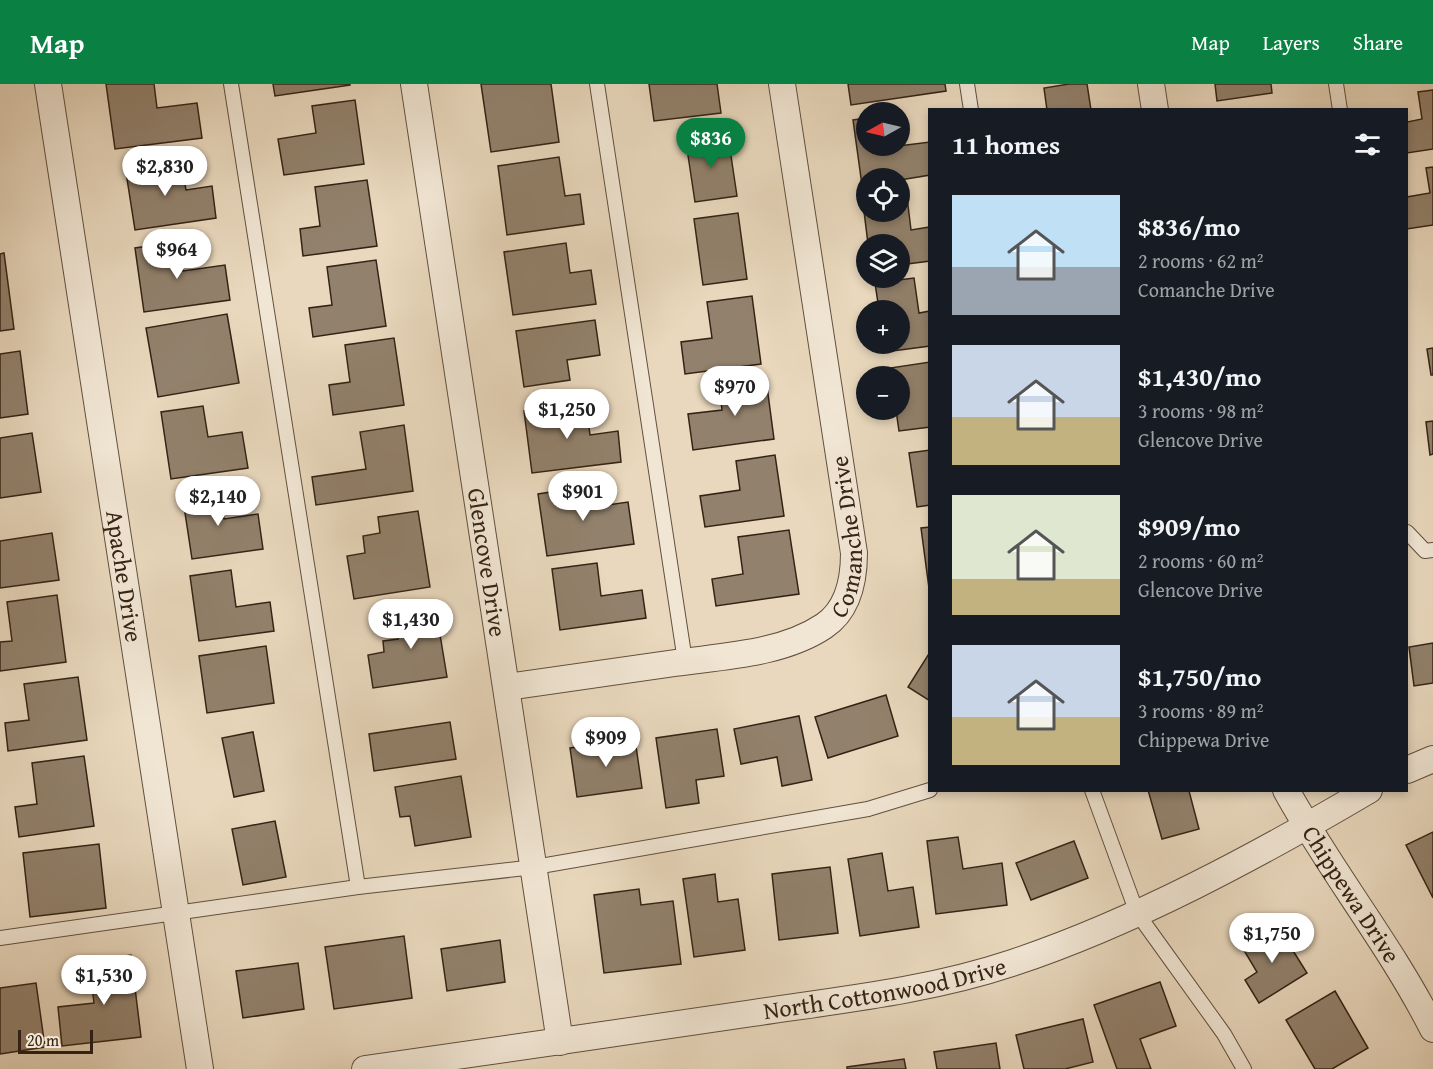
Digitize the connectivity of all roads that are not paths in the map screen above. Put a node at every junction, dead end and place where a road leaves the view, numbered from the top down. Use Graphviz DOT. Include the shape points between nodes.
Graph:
graph roads {
  1 [pos="48,84"];
  2 [pos="231,84"];
  3 [pos="414,84"];
  4 [pos="597,84"];
  5 [pos="782,84"];
  6 [pos="968,84"];
  7 [pos="1151,84"];
  8 [pos="1336,84"];
  9 [pos="971,108"];
  10 [pos="1155,108"];
  11 [pos="1340,108"];
  12 [pos="1408,533"];
  13 [pos="1433,550"];
  14 [pos="685,661"];
  15 [pos="508,687"];
  16 [pos="1433,759"];
  17 [pos="1408,770"];
  18 [pos="928,791"];
  19 [pos="1093,792"];
  20 [pos="1287,792"];
  21 [pos="1366,792"];
  22 [pos="1306,827"];
  23 [pos="535,867"];
  24 [pos="358,887"];
  25 [pos="1137,913"];
  26 [pos="176,914"];
  27 [pos="0,938"];
  28 [pos="1433,1029"];
  29 [pos="560,1042"];
  30 [pos="200,1069"];
  31 [pos="365,1069"];
  32 [pos="1244,1069"];
  1 -- 26 [label="street, Apache Drive"];
  2 -- 24 [label="lane"];
  3 -- 15 [label="street, Glencove Drive"];
  4 -- 14 [label="lane"];
  5 -- 14 [label="street, Comanche Drive" via="854,573 846,600 826,625 797,641"];
  6 -- 9 [label="lane"];
  7 -- 10 [label="street"];
  8 -- 11 [label="lane"];
  12 -- 13 [label="lane" via="1425,551"];
  14 -- 15 [label="street, Comanche Drive"];
  15 -- 23 [label="street, Glencove Drive"];
  16 -- 17 [label="street"];
  18 -- 23 [label="lane" via="857,812"];
  19 -- 25 [label="lane"];
  20 -- 22 [label="street, Chippewa Drive"];
  21 -- 22 [label="street, North Cottonwood Drive"];
  22 -- 25 [label="street, North Cottonwood Drive"];
  22 -- 28 [label="street, Chippewa Drive" via="1396,964"];
  23 -- 24 [label="lane"];
  23 -- 29 [label="street, Glencove Drive"];
  24 -- 26 [label="lane"];
  25 -- 29 [label="street, North Cottonwood Drive" via="1012,963 947,982"];
  25 -- 32 [label="lane" via="1224,1034"];
  26 -- 27 [label="lane"];
  26 -- 30 [label="street, Apache Drive"];
  29 -- 31 [label="street, North Cottonwood Drive"];
}
